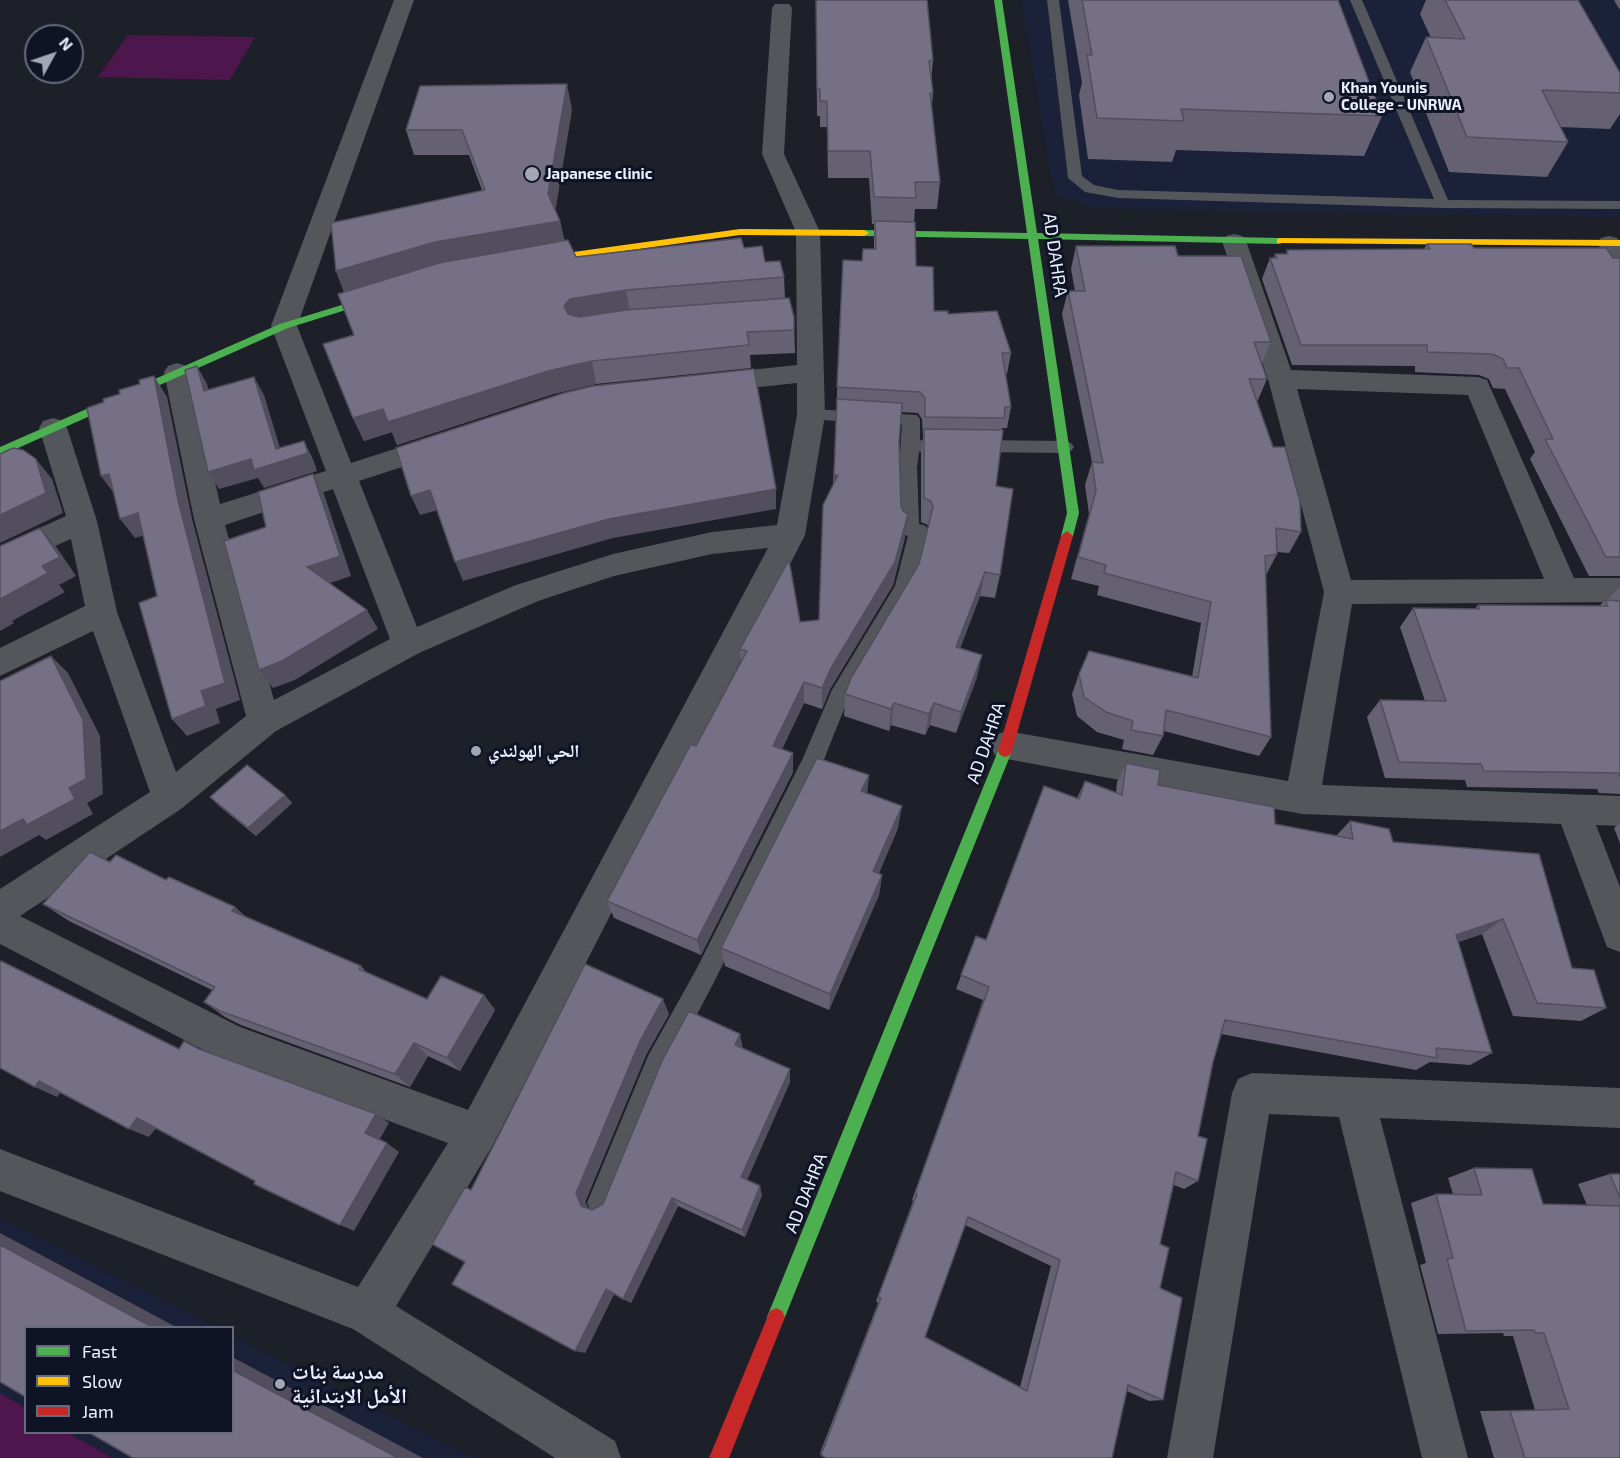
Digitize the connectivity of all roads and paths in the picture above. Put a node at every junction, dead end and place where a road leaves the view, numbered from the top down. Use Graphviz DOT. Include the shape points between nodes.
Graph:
graph roads {
  1 [pos="404,0"];
  2 [pos="998,0"];
  3 [pos="1053,0"];
  4 [pos="1356,0"];
  5 [pos="782,8"];
  6 [pos="1443,204"];
  7 [pos="1620,205"];
  8 [pos="808,232"];
  9 [pos="1034,235"];
  10 [pos="1234,240"];
  11 [pos="1616,248"];
  12 [pos="514,264"];
  13 [pos="398,291"];
  14 [pos="284,326"];
  15 [pos="177,372"];
  16 [pos="809,373"];
  17 [pos="1281,379"];
  18 [pos="691,386"];
  19 [pos="811,415"];
  20 [pos="53,428"];
  21 [pos="465,436"];
  22 [pos="911,446"];
  23 [pos="934,446"];
  24 [pos="958,446"];
  25 [pos="1065,447"];
  26 [pos="0,452"];
  27 [pos="344,476"];
  28 [pos="209,519"];
  29 [pos="82,521"];
  30 [pos="790,535"];
  31 [pos="0,559"];
  32 [pos="1620,590"];
  33 [pos="1564,591"];
  34 [pos="1339,592"];
  35 [pos="102,612"];
  36 [pos="408,644"];
  37 [pos="0,663"];
  38 [pos="264,721"];
  39 [pos="1007,745"];
  40 [pos="169,798"];
  41 [pos="1302,799"];
  42 [pos="1573,810"];
  43 [pos="1620,811"];
  44 [pos="0,909"];
  45 [pos="0,925"];
  46 [pos="1620,935"];
  47 [pos="1354,1097"];
  48 [pos="1620,1108"];
  49 [pos="477,1134"];
  50 [pos="0,1170"];
  51 [pos="600,1203"];
  52 [pos="367,1313"];
  53 [pos="598,1458"];
  54 [pos="718,1458"];
  55 [pos="1190,1458"];
  56 [pos="1445,1458"];
  1 -- 14 [label="street"];
  2 -- 9 [label="street, AD DAHRA"];
  3 -- 6 [label="lane" via="1075,178 1090,189 1118,194"];
  4 -- 6 [label="lane"];
  5 -- 8 [label="street" via="773,154"];
  6 -- 7 [label="lane"];
  8 -- 9 [label="street"];
  8 -- 12 [label="street" via="740,232"];
  8 -- 16 [label="street" via="798,309"];
  9 -- 10 [label="street"];
  9 -- 25 [label="street, AD DAHRA"];
  10 -- 11 [label="street"];
  10 -- 17 [label="street"];
  13 -- 14 [label="street"];
  14 -- 15 [label="street"];
  14 -- 27 [label="street"];
  15 -- 20 [label="street"];
  15 -- 28 [label="street"];
  16 -- 18 [label="street"];
  16 -- 19 [label="street"];
  17 -- 33 [label="street" via="1478,386"];
  17 -- 34 [label="street"];
  19 -- 22 [label="lane" via="911,419"];
  19 -- 30 [label="street"];
  20 -- 26 [label="street"];
  20 -- 29 [label="street"];
  21 -- 27 [label="street"];
  22 -- 23 [label="lane"];
  22 -- 51 [label="lane" via="910,529 919,531 904,587 839,696 803,780 657,1065"];
  24 -- 25 [label="lane"];
  25 -- 39 [label="street, AD DAHRA" via="1073,513"];
  27 -- 28 [label="street"];
  27 -- 36 [label="street"];
  28 -- 38 [label="street"];
  29 -- 31 [label="street"];
  29 -- 35 [label="street"];
  30 -- 36 [label="street" via="712,543 613,565 527,593"];
  30 -- 49 [label="street"];
  32 -- 33 [label="street"];
  33 -- 34 [label="street"];
  34 -- 41 [label="street"];
  35 -- 37 [label="street"];
  35 -- 40 [label="street"];
  36 -- 38 [label="street"];
  38 -- 40 [label="street"];
  39 -- 41 [label="street"];
  39 -- 54 [label="street, AD DAHRA"];
  40 -- 44 [label="street"];
  41 -- 42 [label="street"];
  42 -- 43 [label="street"];
  42 -- 46 [label="street"];
  45 -- 49 [label="street" via="231,1043"];
  47 -- 48 [label="street"];
  47 -- 55 [label="street" via="1252,1093"];
  47 -- 56 [label="street"];
  49 -- 52 [label="street"];
  50 -- 52 [label="street"];
  52 -- 53 [label="street"];
}
